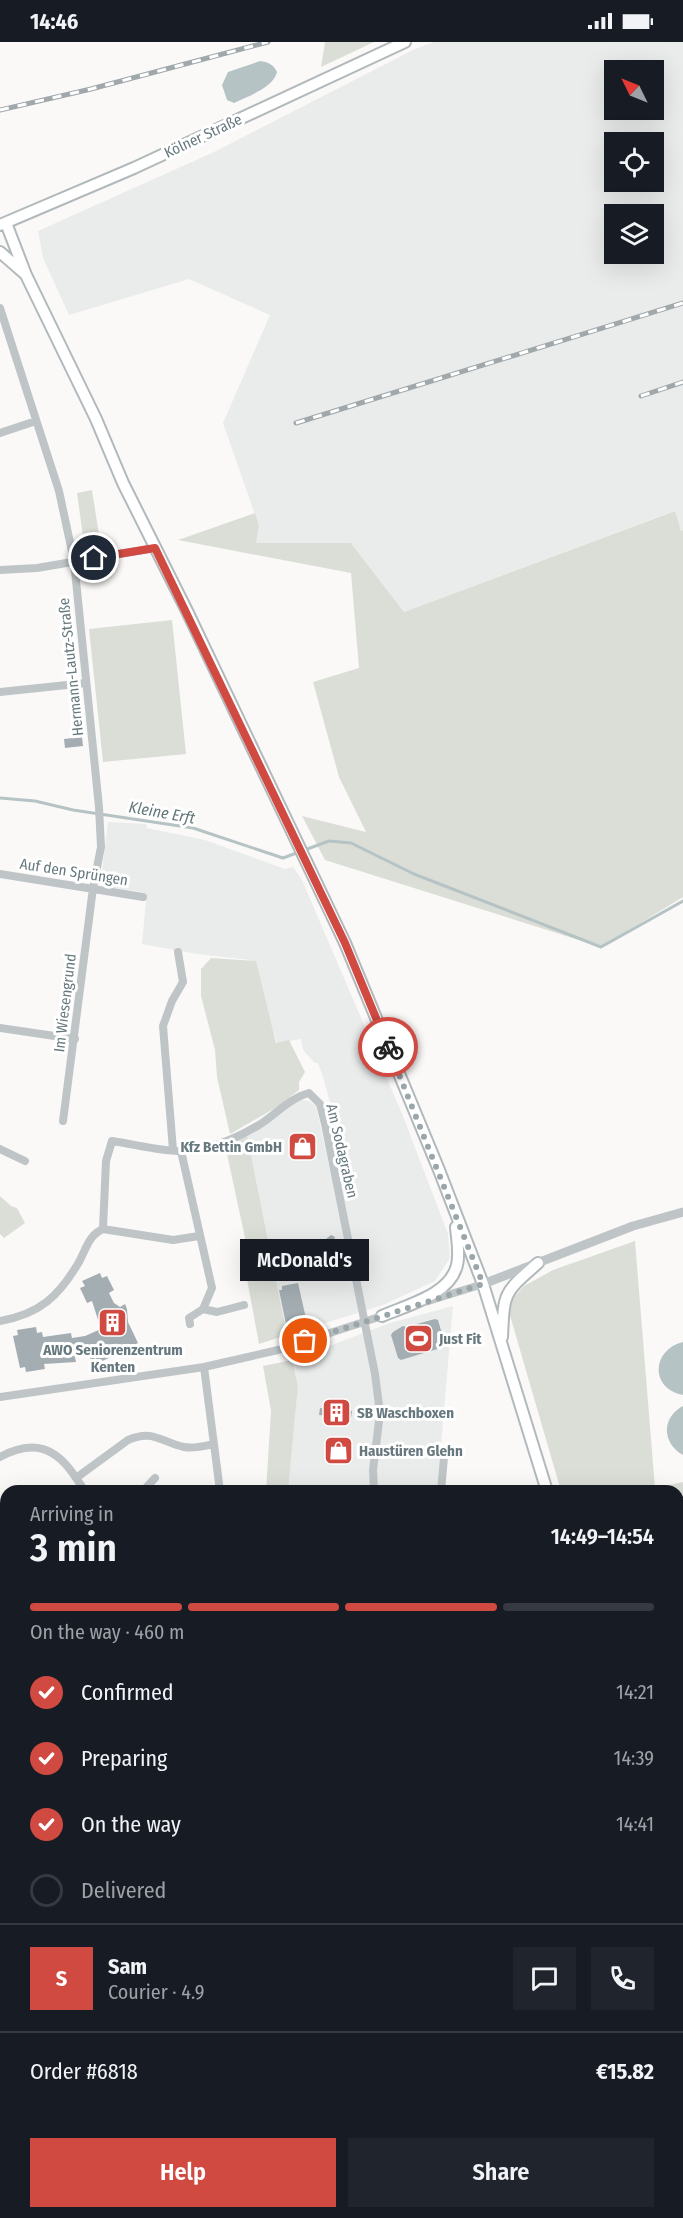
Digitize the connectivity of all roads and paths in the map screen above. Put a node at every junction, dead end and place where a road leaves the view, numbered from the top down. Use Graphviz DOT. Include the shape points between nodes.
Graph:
graph roads {
  1 [pos="405,42"];
  2 [pos="3,224"];
  3 [pos="0,252"];
  4 [pos="26,275"];
  5 [pos="0,308"];
  6 [pos="36,421"];
  7 [pos="0,433"];
  8 [pos="155,548"];
  9 [pos="74,561"];
  10 [pos="0,570"];
  11 [pos="86,683"];
  12 [pos="0,692"];
  13 [pos="0,874"];
  14 [pos="93,888"];
  15 [pos="143,897"];
  16 [pos="178,952"];
  17 [pos="0,1028"];
  18 [pos="75,1038"];
  19 [pos="63,1121"];
  20 [pos="0,1149"];
  21 [pos="177,1151"];
  22 [pos="25,1161"];
  23 [pos="454,1212"];
  24 [pos="683,1212"];
  25 [pos="104,1229"];
  26 [pos="199,1236"];
  27 [pos="538,1263"];
  28 [pos="483,1284"];
  29 [pos="244,1305"];
  30 [pos="203,1310"];
  31 [pos="382,1316"];
  32 [pos="0,1321"];
  33 [pos="366,1321"];
  34 [pos="190,1324"];
  35 [pos="502,1343"];
  36 [pos="204,1366"];
  37 [pos="0,1395"];
  38 [pos="214,1444"];
  39 [pos="0,1457"];
  40 [pos="444,1457"];
  41 [pos="76,1478"];
  42 [pos="155,1478"];
  43 [pos="81,1485"];
  44 [pos="149,1485"];
  45 [pos="219,1485"];
  46 [pos="374,1485"];
  47 [pos="442,1485"];
  48 [pos="544,1485"];
  1 -- 2 [label="main road, Kölner Straße" via="145,164"];
  2 -- 4 [label="main road"];
  3 -- 4 [label="main road"];
  4 -- 8 [label="main road"];
  5 -- 6 [label="street, Hermann-Lautz-Straße"];
  6 -- 7 [label="street"];
  6 -- 9 [label="street, Hermann-Lautz-Straße" via="59,491"];
  8 -- 9 [label="street"];
  8 -- 23 [label="main road" via="345,943"];
  9 -- 10 [label="street"];
  9 -- 11 [label="street, Hermann-Lautz-Straße"];
  11 -- 12 [label="street"];
  11 -- 14 [label="street, Hermann-Lautz-Straße" via="101,825"];
  13 -- 14 [label="street, Auf den Sprüngen"];
  14 -- 15 [label="street, Auf den Sprüngen"];
  14 -- 18 [label="street, Im Wiesengrund"];
  16 -- 21 [label="street" via="183,982 163,1026"];
  17 -- 18 [label="street"];
  18 -- 19 [label="street, Im Wiesengrund"];
  20 -- 22 [label="street"];
  21 -- 25 [label="street, Am Sodagraben" via="112,1141 106,1161"];
  21 -- 26 [label="street"];
  21 -- 33 [label="street, Am Sodagraben" via="210,1146 249,1131 297,1096 309,1093 320,1104"];
  23 -- 28 [label="main road"];
  23 -- 31 [label="main road" via="459,1254 451,1281"];
  24 -- 27 [label="street" via="633,1226"];
  25 -- 26 [label="street" via="173,1240"];
  25 -- 32 [label="street" via="90,1239 68,1280 50,1301 32,1312"];
  26 -- 30 [label="street" via="212,1288"];
  27 -- 28 [label="street"];
  27 -- 35 [label="main road" via="505,1297"];
  28 -- 31 [label="street"];
  28 -- 35 [label="main road"];
  29 -- 30 [label="street" via="217,1312"];
  30 -- 34 [label="street" via="189,1318"];
  31 -- 33 [label="street"];
  33 -- 36 [label="street" via="278,1350"];
  33 -- 46 [label="street" via="380,1413"];
  35 -- 48 [label="main road"];
  36 -- 37 [label="street"];
  36 -- 38 [label="street"];
  38 -- 41 [label="street" via="188,1448 144,1434 128,1440"];
  38 -- 45 [label="street"];
  39 -- 41 [label="street" via="29,1446 45,1450 56,1454"];
  40 -- 47 [label="street"];
  41 -- 43 [label="street"];
  42 -- 44 [label="street"];
}
